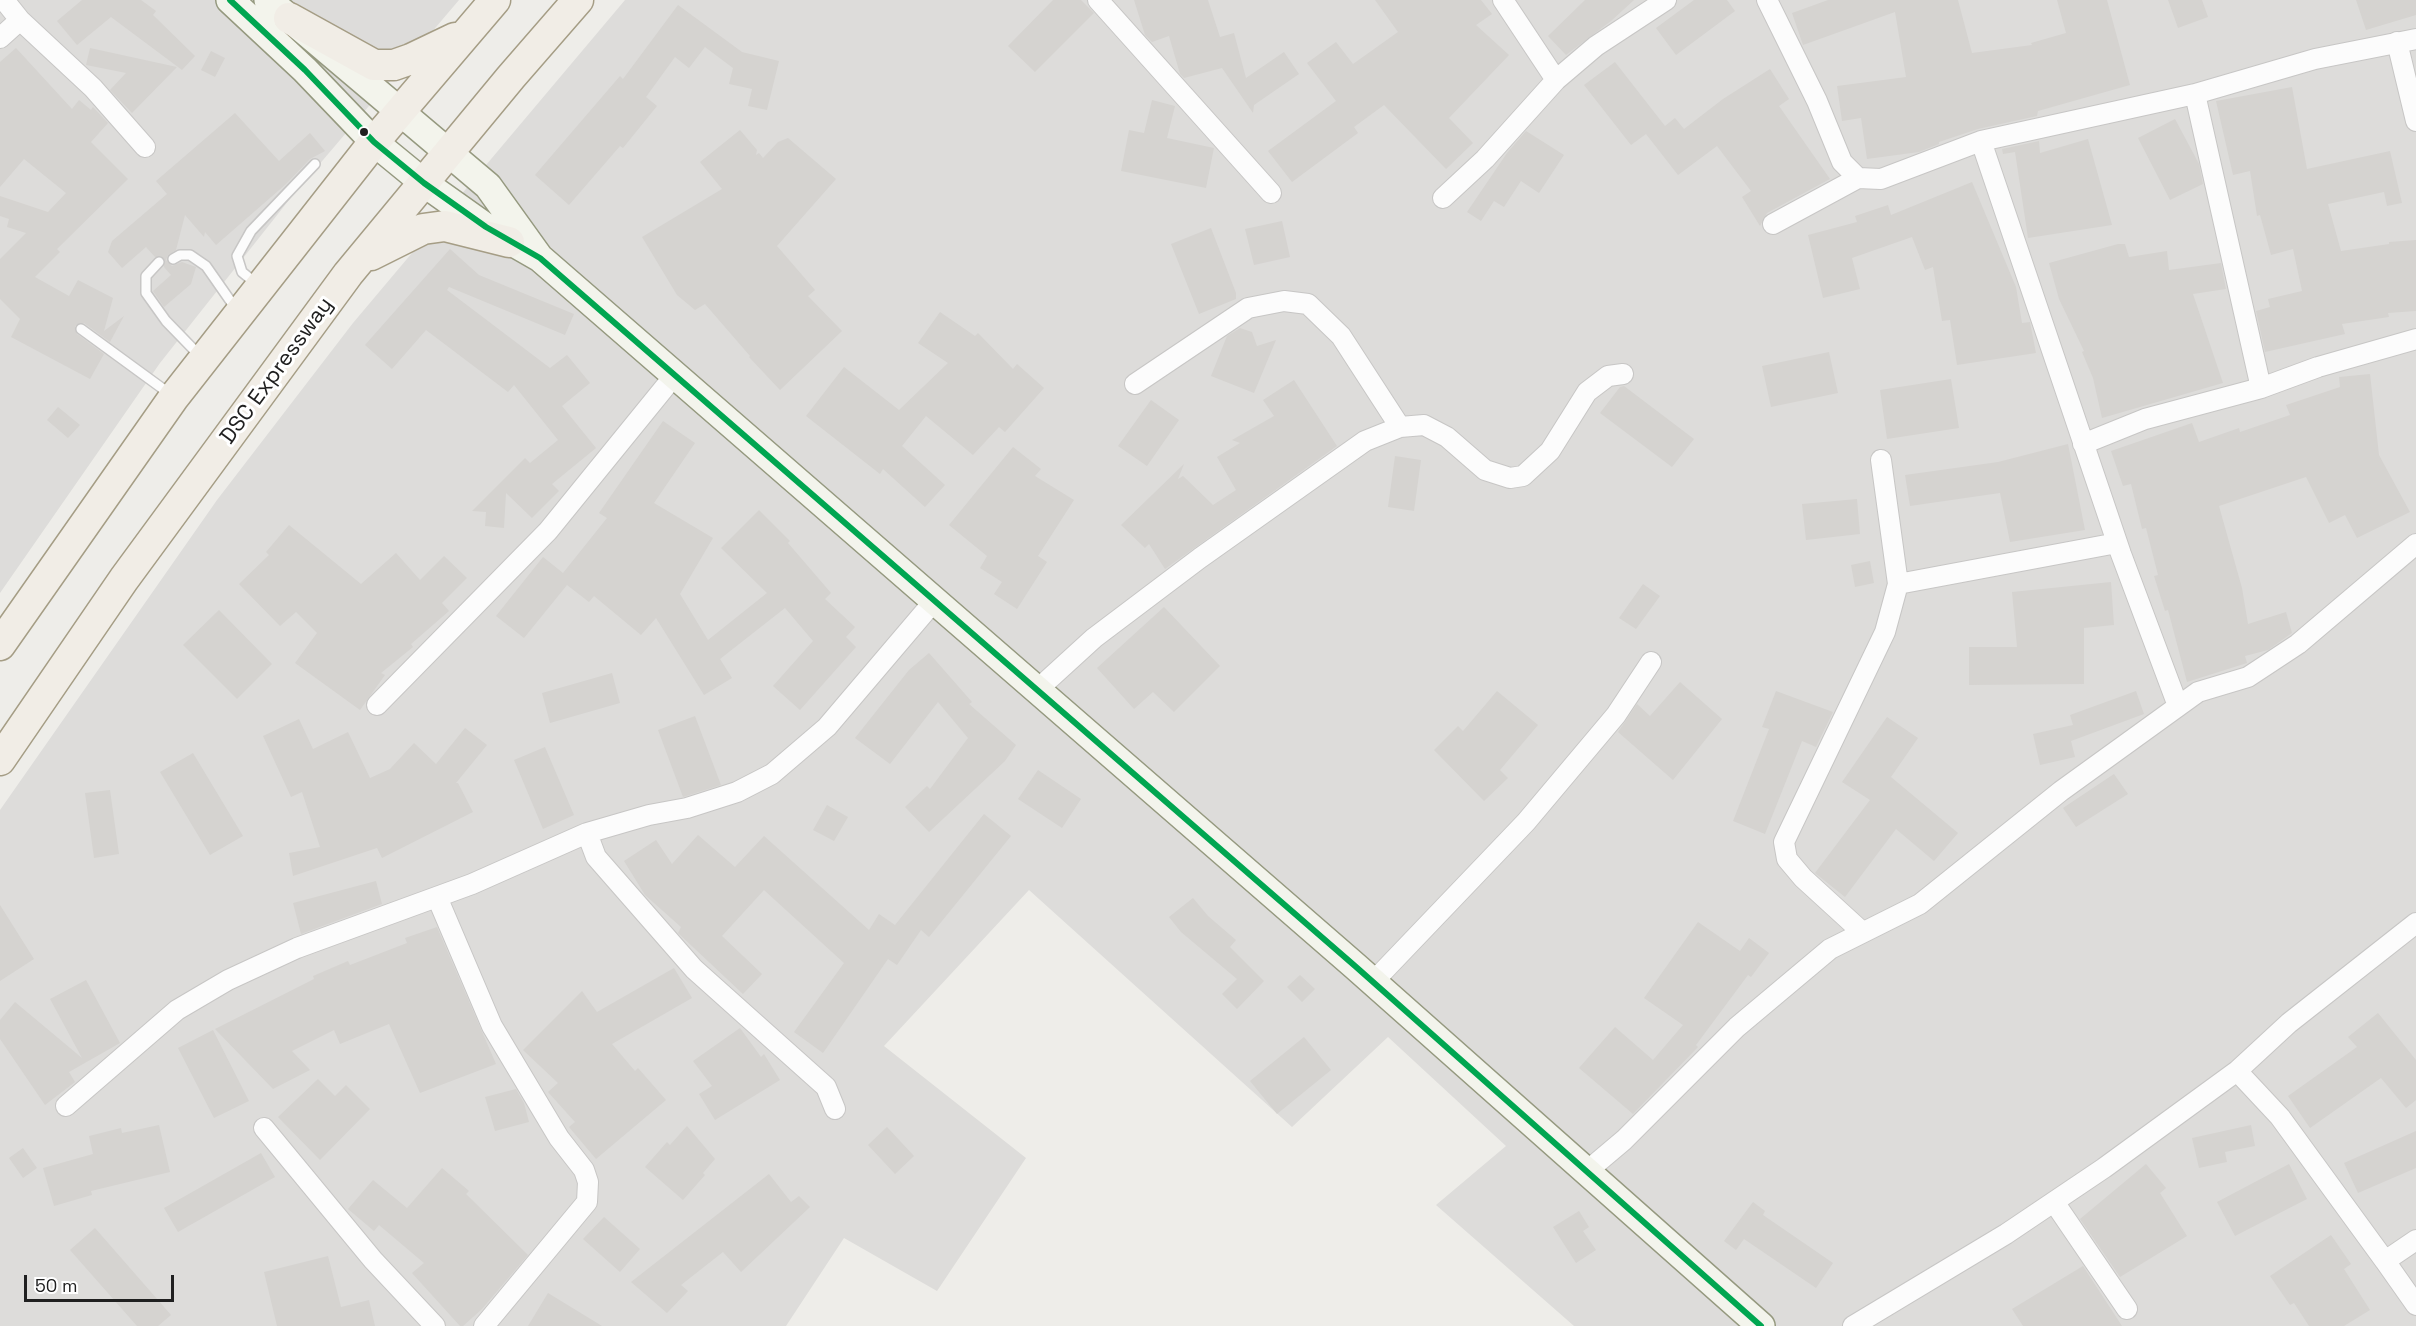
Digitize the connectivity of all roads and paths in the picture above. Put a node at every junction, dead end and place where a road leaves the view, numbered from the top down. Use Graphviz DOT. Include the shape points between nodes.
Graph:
graph roads {
  1 [pos="4,0"];
  2 [pos="230,0"];
  3 [pos="495,0"];
  4 [pos="578,0"];
  5 [pos="1098,0"];
  6 [pos="1503,0"];
  7 [pos="1666,0"];
  8 [pos="1767,0"];
  9 [pos="278,9"];
  10 [pos="20,20"];
  11 [pos="471,29"];
  12 [pos="0,38"];
  13 [pos="2407,40"];
  14 [pos="1556,80"];
  15 [pos="2195,94"];
  16 [pos="399,112"];
  17 [pos="2416,121"];
  18 [pos="1981,141"];
  19 [pos="374,142"];
  20 [pos="145,147"];
  21 [pos="449,152"];
  22 [pos="315,164"];
  23 [pos="1858,178"];
  24 [pos="424,183"];
  25 [pos="1271,193"];
  26 [pos="1443,198"];
  27 [pos="1773,224"];
  28 [pos="509,242"];
  29 [pos="540,258"];
  30 [pos="173,260"];
  31 [pos="159,262"];
  32 [pos="348,274"];
  33 [pos="260,287"];
  34 [pos="239,314"];
  35 [pos="81,329"];
  36 [pos="2416,339"];
  37 [pos="203,360"];
  38 [pos="1623,374"];
  39 [pos="674,376"];
  40 [pos="1135,384"];
  41 [pos="2261,387"];
  42 [pos="174,397"];
  43 [pos="1400,427"];
  44 [pos="2083,444"];
  45 [pos="1881,460"];
  46 [pos="2117,543"];
  47 [pos="2416,544"];
  48 [pos="1898,584"];
  49 [pos="935,600"];
  50 [pos="0,645"];
  51 [pos="1652,662"];
  52 [pos="1037,690"];
  53 [pos="377,705"];
  54 [pos="2178,706"];
  55 [pos="0,760"];
  56 [pos="587,833"];
  57 [pos="437,897"];
  58 [pos="2416,922"];
  59 [pos="1862,931"];
  60 [pos="1373,982"];
  61 [pos="2237,1071"];
  62 [pos="66,1106"];
  63 [pos="835,1109"];
  64 [pos="264,1128"];
  65 [pos="1586,1172"];
  66 [pos="2054,1202"];
  67 [pos="2416,1240"];
  68 [pos="2385,1262"];
  69 [pos="2416,1305"];
  70 [pos="2127,1309"];
  71 [pos="435,1326"];
  72 [pos="484,1326"];
  73 [pos="1761,1326"];
  74 [pos="1853,1326"];
  1 -- 10 [label="street"];
  2 -- 19 [label="main road"];
  3 -- 11 [label="main road"];
  4 -- 21 [label="main road, DSC Expressway"];
  5 -- 25 [label="street"];
  6 -- 14 [label="street"];
  7 -- 14 [label="street" via="1596,46"];
  8 -- 23 [label="street" via="1842,162"];
  9 -- 11 [label="main road" via="374,65 394,65 411,59"];
  9 -- 16 [label="main road"];
  10 -- 12 [label="street"];
  10 -- 20 [label="street" via="93,88"];
  11 -- 16 [label="main road"];
  13 -- 15 [label="street" via="2315,59"];
  13 -- 17 [label="street"];
  14 -- 26 [label="street" via="1485,159"];
  15 -- 18 [label="street"];
  15 -- 41 [label="street"];
  16 -- 19 [label="main road"];
  16 -- 21 [label="main road"];
  18 -- 23 [label="street" via="1881,179"];
  18 -- 44 [label="street"];
  19 -- 24 [label="main road"];
  19 -- 33 [label="main road"];
  21 -- 24 [label="main road, DSC Expressway"];
  21 -- 29 [label="main road" via="488,186"];
  22 -- 33 [label="lane" via="251,231 237,256 242,272"];
  23 -- 27 [label="street"];
  24 -- 28 [label="main road"];
  24 -- 32 [label="main road, DSC Expressway"];
  28 -- 29 [label="main road"];
  28 -- 32 [label="main road" via="465,229 423,229 375,252"];
  29 -- 39 [label="main road"];
  30 -- 34 [label="lane" via="190,255 206,266"];
  31 -- 37 [label="lane" via="146,276 146,293"];
  32 -- 55 [label="main road, DSC Expressway" via="124,579"];
  33 -- 34 [label="main road"];
  34 -- 37 [label="main road"];
  35 -- 42 [label="lane"];
  36 -- 41 [label="street"];
  37 -- 42 [label="main road"];
  38 -- 43 [label="street" via="1608,376 1587,392 1550,451 1523,476 1510,478 1485,470 1447,437 1424,424"];
  39 -- 49 [label="main road"];
  39 -- 53 [label="street" via="548,531"];
  40 -- 43 [label="street" via="1248,308 1284,301 1308,304 1341,336"];
  41 -- 44 [label="street" via="2145,419"];
  42 -- 50 [label="main road"];
  43 -- 52 [label="street" via="1365,441 1200,558 1094,638"];
  44 -- 46 [label="street"];
  45 -- 48 [label="street"];
  46 -- 48 [label="street"];
  46 -- 54 [label="street"];
  47 -- 54 [label="street" via="2298,644 2248,676 2198,692"];
  48 -- 59 [label="street" via="1885,632 1784,842 1787,859 1798,872"];
  49 -- 52 [label="main road"];
  49 -- 56 [label="street" via="827,727 772,774 737,792 687,808"];
  51 -- 60 [label="street" via="1616,715 1526,822"];
  52 -- 60 [label="main road"];
  54 -- 59 [label="street" via="2061,791 1920,904"];
  56 -- 57 [label="street"];
  56 -- 63 [label="street" via="596,857 686,961 826,1087"];
  57 -- 62 [label="street" via="297,948 228,980 177,1010"];
  57 -- 72 [label="street" via="492,1026 588,1182 587,1202"];
  58 -- 61 [label="street" via="2289,1023"];
  59 -- 65 [label="street" via="1830,949 1737,1027 1624,1140"];
  60 -- 65 [label="main road"];
  61 -- 66 [label="street"];
  61 -- 68 [label="street" via="2280,1118"];
  64 -- 71 [label="street" via="373,1260"];
  65 -- 73 [label="main road"];
  66 -- 70 [label="street"];
  66 -- 74 [label="street"];
  67 -- 68 [label="street"];
  68 -- 69 [label="street"];
}
